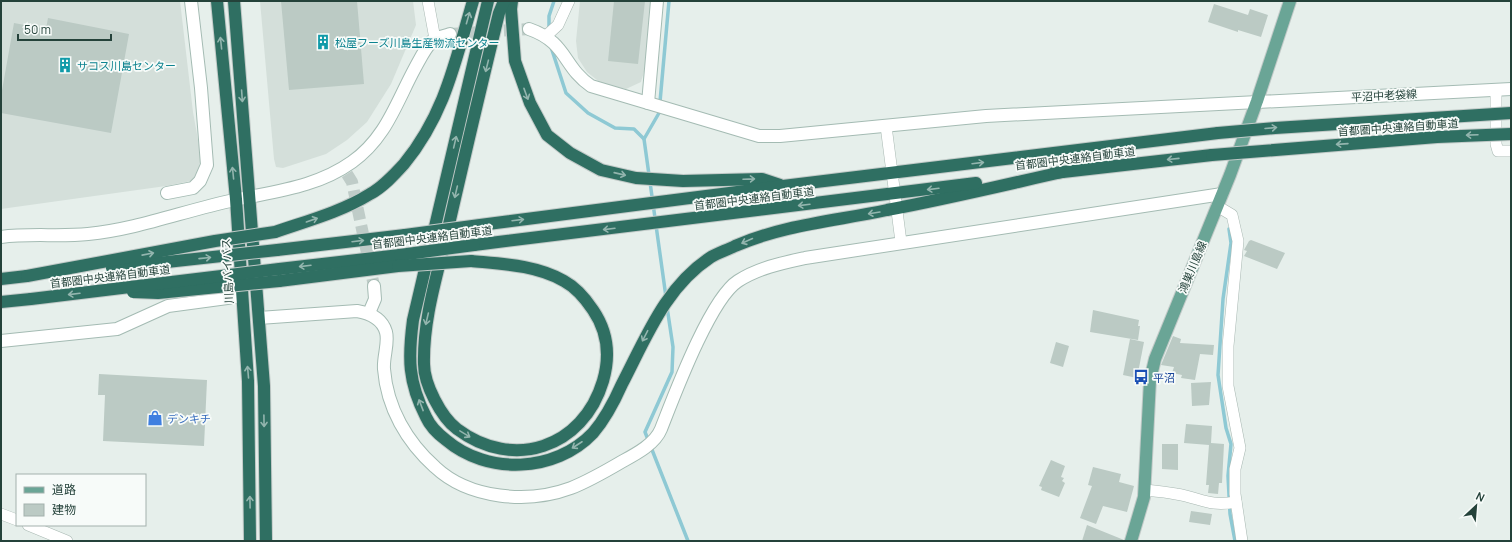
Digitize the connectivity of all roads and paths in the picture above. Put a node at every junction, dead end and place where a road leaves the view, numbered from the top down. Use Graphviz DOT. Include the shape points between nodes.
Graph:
graph roads {
  1 [pos="191,1"];
  2 [pos="217,1"];
  3 [pos="234,1"];
  4 [pos="428,1"];
  5 [pos="473,1"];
  6 [pos="488,1"];
  7 [pos="504,1"];
  8 [pos="512,1"];
  9 [pos="569,1"];
  10 [pos="657,1"];
  11 [pos="1290,1"];
  12 [pos="529,29"];
  13 [pos="450,34"];
  14 [pos="547,37"];
  15 [pos="434,39"];
  16 [pos="1511,89"];
  17 [pos="1496,90"];
  18 [pos="1257,101"];
  19 [pos="650,104"];
  20 [pos="1511,113"];
  21 [pos="886,126"];
  22 [pos="1511,134"];
  23 [pos="1511,151"];
  24 [pos="1062,172"];
  25 [pos="892,173"];
  26 [pos="783,186"];
  27 [pos="167,193"];
  28 [pos="895,194"];
  29 [pos="1222,194"];
  30 [pos="250,198"];
  31 [pos="236,200"];
  32 [pos="1217,206"];
  33 [pos="897,208"];
  34 [pos="1,237"];
  35 [pos="901,242"];
  36 [pos="399,260"];
  37 [pos="27,276"];
  38 [pos="1,279"];
  39 [pos="374,286"];
  40 [pos="103,290"];
  41 [pos="242,296"];
  42 [pos="1,302"];
  43 [pos="369,313"];
  44 [pos="259,318"];
  45 [pos="1,341"];
  46 [pos="1145,490"];
  47 [pos="1232,503"];
  48 [pos="1,514"];
  49 [pos="16,520"];
  50 [pos="30,526"];
  51 [pos="67,541"];
  52 [pos="250,541"];
  53 [pos="266,541"];
  54 [pos="1131,541"];
  55 [pos="1242,541"];
  1 -- 27 [label="street" via="207,165 200,181 193,188"];
  31 -- 2 [label="highway, 川島バイパス, one-way"];
  3 -- 30 [label="highway, one-way"];
  4 -- 15 [label="street"];
  37 -- 5 [label="highway, one-way, bridge" via="275,232 335,212 372,194 394,175 432,124 445,96"];
  33 -- 6 [label="highway, one-way" via="814,222 756,237 711,257 684,280 664,302 606,417 592,434 557,456 530,464 493,464 473,458 438,434 426,419 413,384 408,357 413,320"];
  7 -- 36 [label="highway, one-way, bridge" via="473,120 427,318 424,366 429,389 441,411 456,428 494,448 519,450 554,443 576,428 588,415 599,394 607,367 608,347 599,320 581,293 563,280 518,265 471,261"];
  8 -- 26 [label="highway, one-way" via="515,61 530,103 547,135 570,154 601,170 636,178 683,181 762,178"];
  9 -- 14 [label="street" via="558,25"];
  10 -- 19 [label="street"];
  11 -- 18 [label="main road, 鴻巣川島線"];
  12 -- 14 [label="street, 平沼中老袋線"];
  13 -- 15 [label="street"];
  14 -- 19 [label="street, 平沼中老袋線" via="558,46 582,80 591,86"];
  15 -- 30 [label="street" via="421,57 394,113 378,138 345,171 284,191"];
  16 -- 17 [label="street, 平沼中老袋線"];
  17 -- 18 [label="street, 平沼中老袋線"];
  17 -- 23 [label="street" via="1496,144 1498,151"];
  18 -- 21 [label="street, 平沼中老袋線" via="986,116"];
  18 -- 29 [label="main road, 鴻巣川島線"];
  19 -- 21 [label="street, 平沼中老袋線" via="759,136"];
  25 -- 20 [label="highway, 首都圏中央連絡自動車道, one-way, bridge" via="1218,133"];
  21 -- 25 [label="street"];
  22 -- 24 [label="highway, 首都圏中央連絡自動車道, one-way, bridge" via="1437,137 1212,155"];
  24 -- 28 [label="highway, 首都圏中央連絡自動車道, one-way"];
  24 -- 33 [label="highway"];
  25 -- 26 [label="highway, 首都圏中央連絡自動車道"];
  25 -- 28 [label="street"];
  37 -- 26 [label="highway, 首都圏中央連絡自動車道, one-way, bridge" via="405,235"];
  28 -- 33 [label="street"];
  28 -- 36 [label="highway, 首都圏中央連絡自動車道, one-way, bridge" via="474,245"];
  29 -- 32 [label="main road, 鴻巣川島線"];
  29 -- 35 [label="street"];
  30 -- 31 [label="street"];
  30 -- 44 [label="highway"];
  31 -- 34 [label="street" via="121,230 87,234"];
  31 -- 41 [label="highway, 川島バイパス"];
  32 -- 46 [label="main road, 鴻巣川島線" via="1155,359 1150,380"];
  32 -- 47 [label="street" via="1232,215 1238,241 1228,346 1228,386 1240,448"];
  33 -- 35 [label="street"];
  35 -- 43 [label="street" via="778,264 753,272 737,282 716,306 660,433 644,448 607,471 570,488 540,496 499,496 462,485 436,469 413,446 399,422 390,398 384,370 386,331 379,320"];
  36 -- 40 [label="highway, 首都圏中央連絡自動車道, one-way, bridge" via="279,268"];
  36 -- 40 [label="highway, bridge" via="280,281 158,293"];
  37 -- 38 [label="highway, 首都圏中央連絡自動車道"];
  39 -- 43 [label="street" via="375,299"];
  40 -- 42 [label="highway, 首都圏中央連絡自動車道, one-way, bridge"];
  41 -- 45 [label="street" via="168,306 117,329"];
  52 -- 41 [label="highway, 川島バイパス, one-way" via="248,381"];
  43 -- 44 [label="street"];
  44 -- 53 [label="highway, one-way" via="264,386"];
  46 -- 47 [label="street" via="1177,494 1209,503"];
  46 -- 54 [label="main road, 鴻巣川島線"];
  47 -- 55 [label="street"];
  48 -- 49 [label="street"];
  50 -- 51 [label="street"];
}
